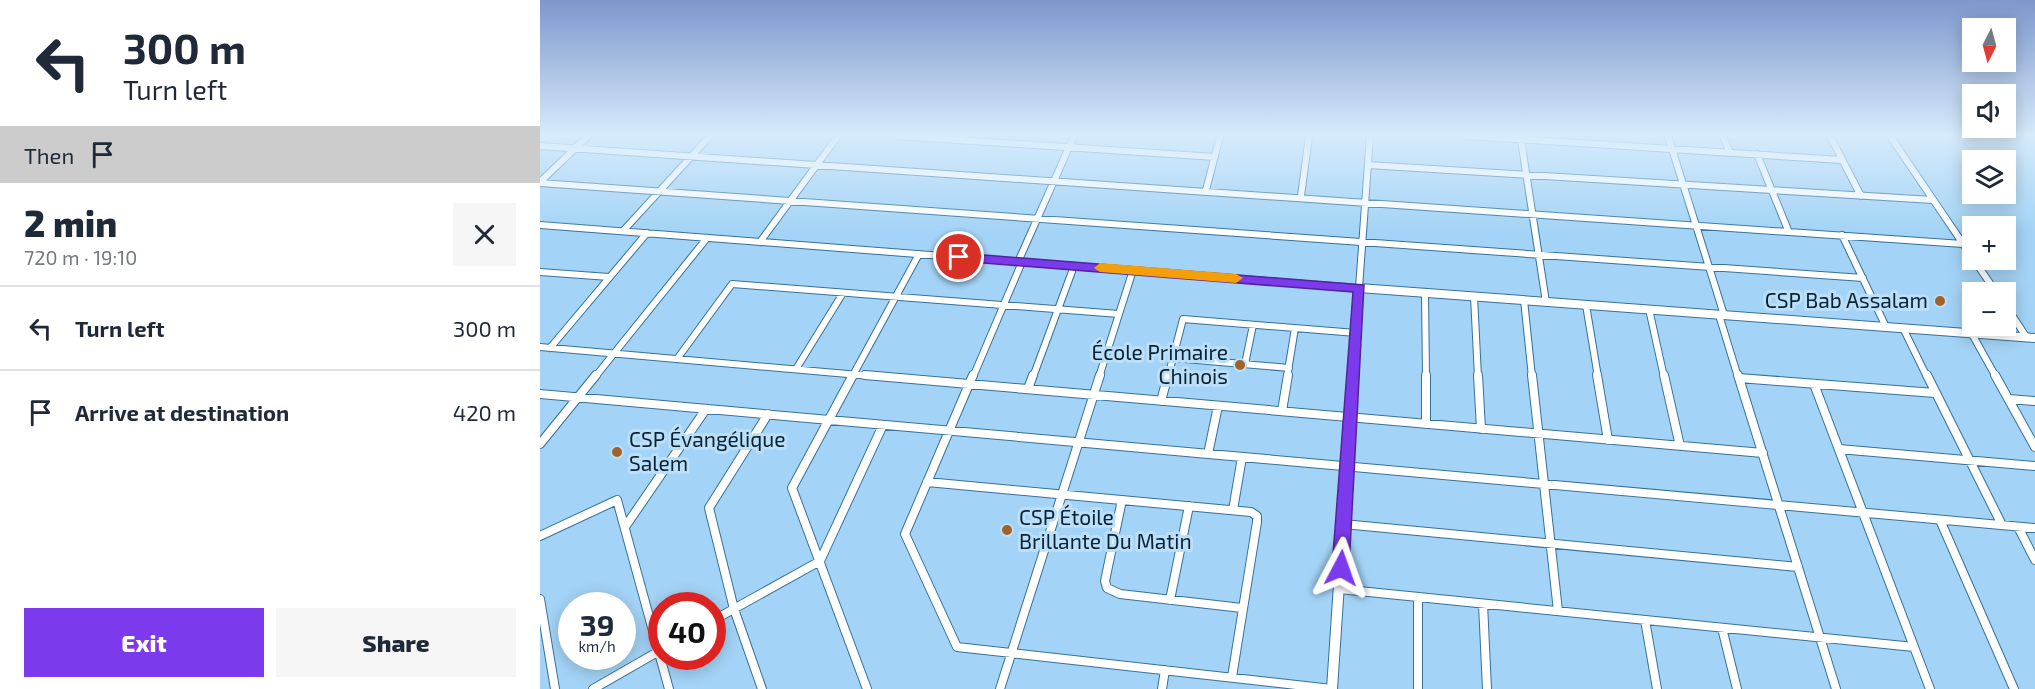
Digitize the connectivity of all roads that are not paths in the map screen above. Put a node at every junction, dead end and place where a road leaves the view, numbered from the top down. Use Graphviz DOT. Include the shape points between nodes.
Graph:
graph roads {
  1 [pos="554,168"];
  2 [pos="681,168"];
  3 [pos="815,168"];
  4 [pos="864,168"];
  5 [pos="1060,168"];
  6 [pos="1212,168"];
  7 [pos="1305,168"];
  8 [pos="1368,168"];
  9 [pos="1418,168"];
  10 [pos="1525,168"];
  11 [pos="1678,168"];
  12 [pos="1762,168"];
  13 [pos="1846,168"];
  14 [pos="1912,168"];
  15 [pos="1526,175"];
  16 [pos="1054,181"];
  17 [pos="540,182"];
  18 [pos="1683,185"];
  19 [pos="1206,190"];
  20 [pos="1772,191"];
  21 [pos="659,192"];
  22 [pos="1301,196"];
  23 [pos="1861,196"];
  24 [pos="1934,200"];
  25 [pos="790,201"];
  26 [pos="1365,202"];
  27 [pos="1532,214"];
  28 [pos="1038,219"];
  29 [pos="1695,224"];
  30 [pos="540,225"];
  31 [pos="1788,230"];
  32 [pos="623,231"];
  33 [pos="647,233"];
  34 [pos="1842,235"];
  35 [pos="707,238"];
  36 [pos="760,242"];
  37 [pos="1362,242"];
  38 [pos="1962,242"];
  39 [pos="1962,244"];
  40 [pos="919,254"];
  41 [pos="1538,254"];
  42 [pos="1020,262"];
  43 [pos="1074,266"];
  44 [pos="1709,267"];
  45 [pos="1133,270"];
  46 [pos="540,272"];
  47 [pos="609,277"];
  48 [pos="1863,278"];
  49 [pos="1359,288"];
  50 [pos="843,292"];
  51 [pos="1425,293"];
  52 [pos="1474,296"];
  53 [pos="896,297"];
  54 [pos="1524,300"];
  55 [pos="1546,302"];
  56 [pos="1004,305"];
  57 [pos="1586,305"];
  58 [pos="1057,309"];
  59 [pos="1649,309"];
  60 [pos="1119,314"];
  61 [pos="1722,315"];
  62 [pos="2016,319"];
  63 [pos="1252,325"];
  64 [pos="1886,327"];
  65 [pos="1295,328"];
  66 [pos="1903,328"];
  67 [pos="1356,333"];
  68 [pos="1962,333"];
  69 [pos="1973,336"];
  70 [pos="2002,336"];
  71 [pos="2031,338"];
  72 [pos="540,347"];
  73 [pos="550,348"];
  74 [pos="613,353"];
  75 [pos="1173,357"];
  76 [pos="676,359"];
  77 [pos="1245,364"];
  78 [pos="1289,368"];
  79 [pos="796,369"];
  80 [pos="854,374"];
  81 [pos="1739,378"];
  82 [pos="969,384"];
  83 [pos="1814,384"];
  84 [pos="1028,389"];
  85 [pos="1935,393"];
  86 [pos="540,394"];
  87 [pos="1094,395"];
  88 [pos="578,397"];
  89 [pos="2009,399"];
  90 [pos="1161,401"];
  91 [pos="2035,401"];
  92 [pos="1218,406"];
  93 [pos="706,409"];
  94 [pos="1282,411"];
  95 [pos="768,414"];
  96 [pos="1351,417"];
  97 [pos="829,420"];
  98 [pos="1426,424"];
  99 [pos="883,425"];
  100 [pos="1480,429"];
  101 [pos="949,431"];
  102 [pos="1539,434"];
  103 [pos="1608,440"];
  104 [pos="1079,442"];
  105 [pos="540,444"];
  106 [pos="1680,446"];
  107 [pos="2035,447"];
  108 [pos="1839,449"];
  109 [pos="1762,453"];
  110 [pos="1208,454"];
  111 [pos="1242,457"];
  112 [pos="1968,460"];
  113 [pos="1347,466"];
  114 [pos="2035,466"];
  115 [pos="927,482"];
  116 [pos="1544,484"];
  117 [pos="1062,494"];
  118 [pos="1122,500"];
  119 [pos="1779,505"];
  120 [pos="1189,506"];
  121 [pos="1233,510"];
  122 [pos="1863,513"];
  123 [pos="1940,520"];
  124 [pos="1343,524"];
  125 [pos="2002,525"];
  126 [pos="625,527"];
  127 [pos="2018,527"];
  128 [pos="2035,528"];
  129 [pos="540,536"];
  130 [pos="1551,543"];
  131 [pos="2035,560"];
  132 [pos="820,561"];
  133 [pos="1798,567"];
  134 [pos="1339,590"];
  135 [pos="1418,597"];
  136 [pos="540,599"];
  137 [pos="1170,600"];
  138 [pos="1483,604"];
  139 [pos="648,608"];
  140 [pos="1242,608"];
  141 [pos="734,609"];
  142 [pos="1558,611"];
  143 [pos="726,613"];
  144 [pos="1645,620"];
  145 [pos="1722,627"];
  146 [pos="1820,637"];
  147 [pos="1914,646"];
  148 [pos="1012,653"];
  149 [pos="648,658"];
  150 [pos="664,670"];
  151 [pos="1165,670"];
  152 [pos="1232,677"];
  153 [pos="555,689"];
  154 [pos="593,689"];
  155 [pos="669,689"];
  156 [pos="762,689"];
  157 [pos="867,689"];
  158 [pos="1000,689"];
  159 [pos="1162,689"];
  160 [pos="1332,689"];
  161 [pos="1418,689"];
  162 [pos="1487,689"];
  163 [pos="1657,689"];
  164 [pos="1737,689"];
  165 [pos="1836,689"];
  166 [pos="1930,689"];
  167 [pos="2014,689"];
  1 -- 17 [label="street"];
  2 -- 21 [label="street"];
  3 -- 25 [label="street"];
  4 -- 16 [label="street"];
  5 -- 16 [label="street"];
  6 -- 19 [label="street"];
  7 -- 22 [label="street"];
  8 -- 26 [label="street"];
  9 -- 15 [label="street"];
  10 -- 15 [label="street"];
  11 -- 18 [label="street"];
  12 -- 20 [label="street"];
  13 -- 23 [label="street"];
  14 -- 24 [label="street"];
  15 -- 18 [label="street"];
  15 -- 27 [label="street"];
  16 -- 19 [label="street"];
  16 -- 28 [label="street"];
  17 -- 21 [label="street"];
  18 -- 20 [label="street"];
  18 -- 29 [label="street"];
  19 -- 22 [label="street"];
  20 -- 23 [label="street"];
  20 -- 31 [label="street"];
  21 -- 25 [label="street"];
  21 -- 32 [label="street"];
  22 -- 26 [label="street"];
  23 -- 24 [label="street"];
  24 -- 38 [label="street"];
  25 -- 28 [label="street"];
  25 -- 36 [label="street"];
  26 -- 27 [label="street"];
  26 -- 37 [label="street"];
  27 -- 29 [label="street"];
  27 -- 41 [label="street"];
  28 -- 37 [label="street"];
  28 -- 42 [label="street"];
  29 -- 31 [label="street"];
  29 -- 44 [label="street"];
  30 -- 32 [label="street"];
  31 -- 34 [label="street"];
  32 -- 33 [label="street"];
  33 -- 35 [label="street"];
  33 -- 47 [label="street"];
  34 -- 39 [label="street"];
  34 -- 48 [label="street"];
  35 -- 36 [label="street"];
  35 -- 74 [label="street"];
  36 -- 40 [label="street"];
  37 -- 41 [label="street"];
  37 -- 49 [label="street"];
  40 -- 42 [label="street"];
  40 -- 53 [label="street"];
  41 -- 44 [label="street"];
  41 -- 55 [label="street"];
  42 -- 43 [label="street"];
  42 -- 56 [label="street"];
  43 -- 45 [label="street"];
  43 -- 58 [label="street"];
  44 -- 48 [label="street"];
  44 -- 61 [label="street"];
  45 -- 49 [label="street"];
  45 -- 60 [label="street"];
  46 -- 47 [label="street"];
  47 -- 73 [label="street"];
  48 -- 64 [label="street"];
  49 -- 51 [label="street"];
  49 -- 67 [label="street"];
  50 -- 53 [label="street"];
  50 -- 76 [label="street" via="732,284"];
  50 -- 79 [label="street"];
  51 -- 52 [label="street"];
  51 -- 98 [label="street"];
  52 -- 54 [label="street"];
  52 -- 100 [label="street"];
  53 -- 56 [label="street"];
  53 -- 80 [label="street"];
  54 -- 55 [label="street"];
  54 -- 102 [label="street"];
  55 -- 57 [label="street"];
  56 -- 58 [label="street"];
  56 -- 82 [label="street"];
  57 -- 59 [label="street"];
  57 -- 103 [label="street"];
  58 -- 60 [label="street"];
  58 -- 84 [label="street"];
  59 -- 61 [label="street"];
  59 -- 106 [label="street"];
  60 -- 87 [label="street"];
  61 -- 64 [label="street"];
  61 -- 81 [label="street"];
  62 -- 71 [label="street"];
  63 -- 65 [label="street"];
  63 -- 75 [label="street" via="1183,319"];
  63 -- 77 [label="street"];
  64 -- 66 [label="street"];
  65 -- 67 [label="street"];
  65 -- 78 [label="street"];
  66 -- 68 [label="street"];
  66 -- 85 [label="street"];
  67 -- 96 [label="street"];
  69 -- 89 [label="street"];
  70 -- 71 [label="street"];
  72 -- 73 [label="street"];
  73 -- 74 [label="street"];
  74 -- 76 [label="street"];
  74 -- 88 [label="street"];
  75 -- 77 [label="street"];
  75 -- 90 [label="street"];
  76 -- 79 [label="street"];
  77 -- 78 [label="street"];
  78 -- 94 [label="street"];
  79 -- 80 [label="street"];
  80 -- 82 [label="street"];
  80 -- 97 [label="street"];
  81 -- 83 [label="street"];
  81 -- 109 [label="street"];
  82 -- 84 [label="street"];
  82 -- 101 [label="street"];
  83 -- 85 [label="street"];
  83 -- 108 [label="street"];
  84 -- 87 [label="street"];
  85 -- 112 [label="street"];
  86 -- 88 [label="street"];
  87 -- 90 [label="street"];
  87 -- 104 [label="street"];
  88 -- 93 [label="street"];
  88 -- 105 [label="street"];
  89 -- 91 [label="street"];
  89 -- 107 [label="street"];
  90 -- 92 [label="street"];
  92 -- 94 [label="street"];
  92 -- 110 [label="street"];
  93 -- 95 [label="street"];
  93 -- 126 [label="street"];
  94 -- 96 [label="street"];
  95 -- 97 [label="street"];
  95 -- 141 [label="street" via="710,508"];
  96 -- 98 [label="street"];
  96 -- 113 [label="street"];
  97 -- 99 [label="street"];
  97 -- 132 [label="street" via="792,488"];
  98 -- 100 [label="street"];
  99 -- 101 [label="street"];
  99 -- 132 [label="street"];
  100 -- 102 [label="street"];
  101 -- 104 [label="street"];
  101 -- 115 [label="street"];
  102 -- 103 [label="street"];
  102 -- 116 [label="street"];
  103 -- 106 [label="street"];
  104 -- 110 [label="street"];
  104 -- 117 [label="street"];
  106 -- 109 [label="street"];
  108 -- 112 [label="street"];
  108 -- 122 [label="street"];
  109 -- 119 [label="street"];
  110 -- 111 [label="street"];
  111 -- 113 [label="street"];
  111 -- 121 [label="street"];
  112 -- 114 [label="street"];
  112 -- 125 [label="street"];
  113 -- 116 [label="street"];
  113 -- 124 [label="street"];
  115 -- 117 [label="street"];
  115 -- 148 [label="street" via="904,534 957,647"];
  116 -- 119 [label="street"];
  116 -- 130 [label="street"];
  117 -- 118 [label="street"];
  117 -- 148 [label="street"];
  118 -- 120 [label="street"];
  118 -- 137 [label="street" via="1107,588 1120,594"];
  119 -- 122 [label="street"];
  119 -- 133 [label="street"];
  120 -- 121 [label="street"];
  120 -- 137 [label="street"];
  121 -- 140 [label="street" via="1257,516"];
  122 -- 123 [label="street"];
  122 -- 147 [label="street"];
  123 -- 125 [label="street"];
  123 -- 167 [label="street"];
  124 -- 130 [label="street"];
  124 -- 134 [label="street"];
  125 -- 127 [label="street"];
  126 -- 129 [label="street" via="617,500"];
  126 -- 139 [label="street"];
  127 -- 128 [label="street"];
  127 -- 131 [label="street"];
  130 -- 133 [label="street"];
  130 -- 142 [label="street"];
  132 -- 141 [label="street"];
  132 -- 157 [label="street"];
  133 -- 146 [label="street"];
  134 -- 135 [label="street"];
  134 -- 160 [label="street"];
  135 -- 138 [label="street"];
  135 -- 161 [label="street"];
  136 -- 153 [label="street"];
  137 -- 140 [label="street"];
  138 -- 142 [label="street"];
  138 -- 162 [label="street"];
  140 -- 152 [label="street"];
  141 -- 143 [label="street"];
  141 -- 156 [label="street"];
  142 -- 144 [label="street"];
  144 -- 145 [label="street"];
  144 -- 163 [label="street"];
  145 -- 146 [label="street"];
  145 -- 164 [label="street"];
  146 -- 147 [label="street"];
  146 -- 165 [label="street"];
  147 -- 166 [label="street"];
  148 -- 151 [label="street"];
  148 -- 158 [label="street"];
  149 -- 154 [label="street"];
  150 -- 155 [label="street"];
  151 -- 152 [label="street"];
  151 -- 159 [label="street"];
  152 -- 160 [label="street"];
}
